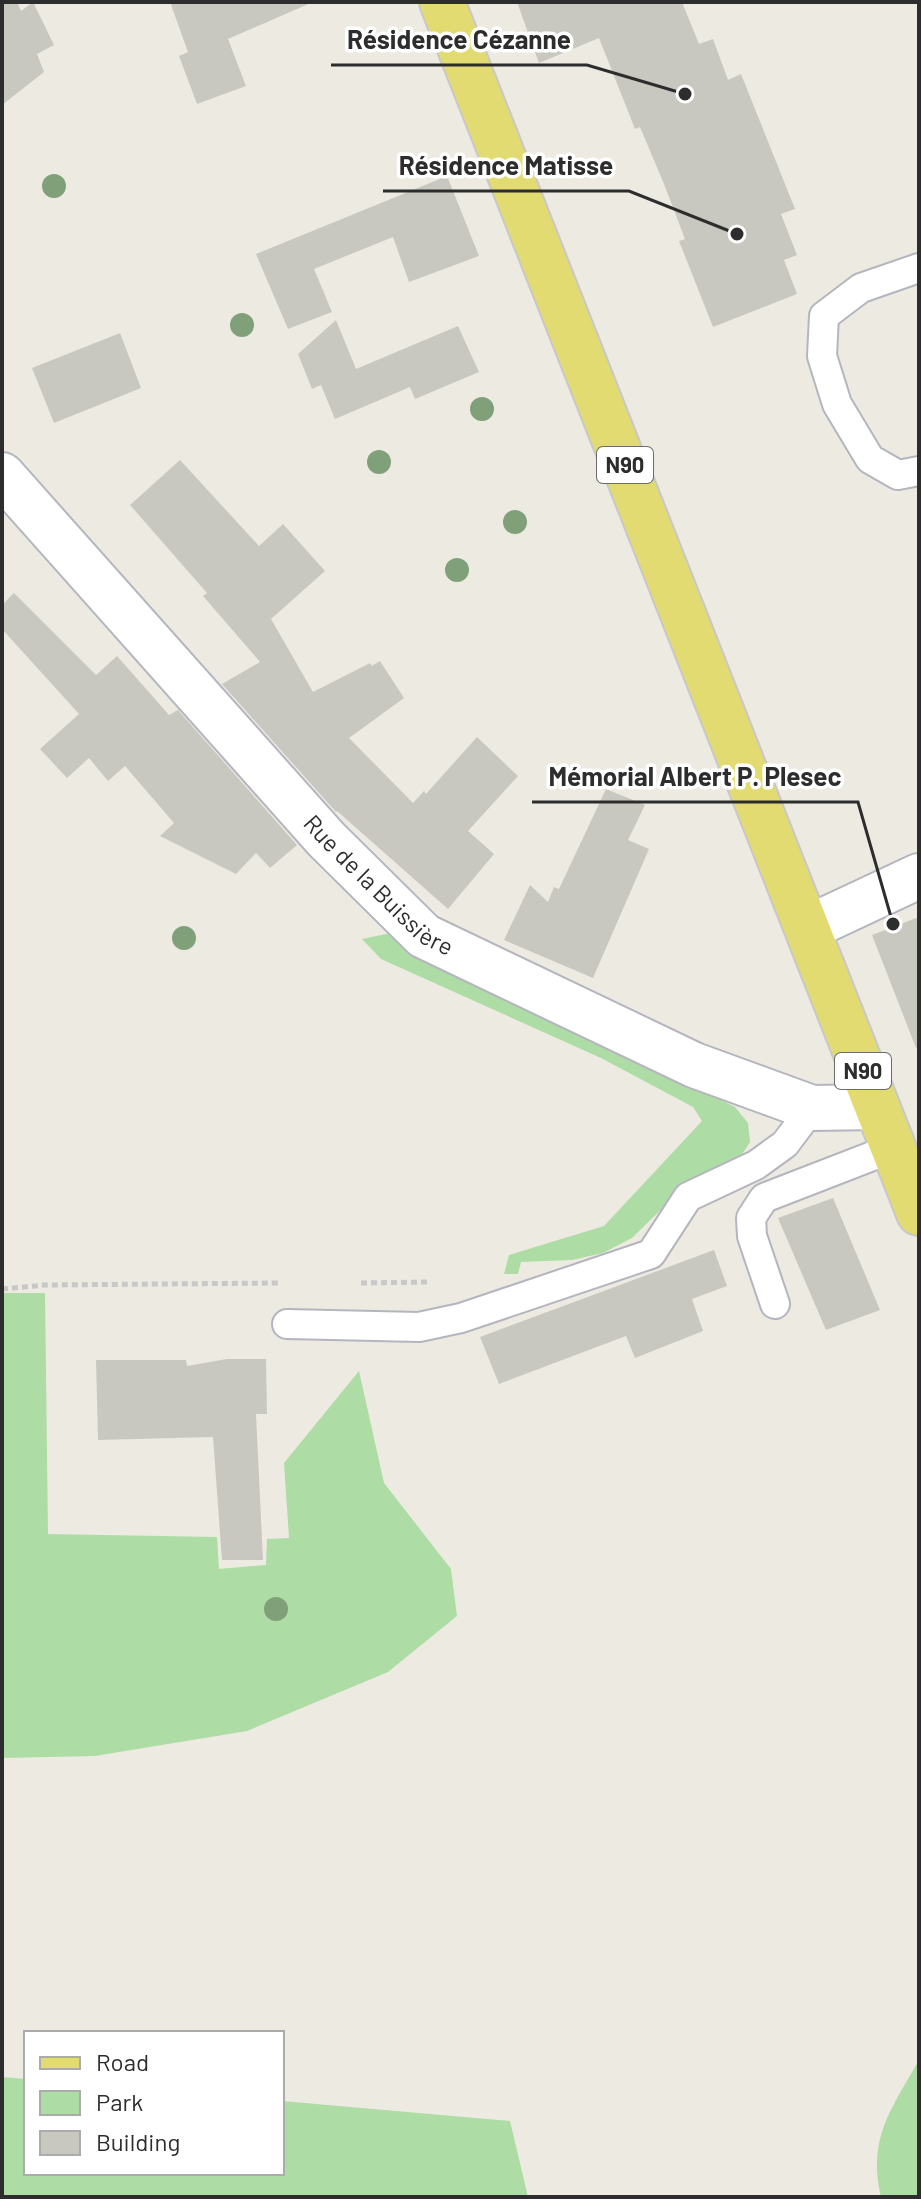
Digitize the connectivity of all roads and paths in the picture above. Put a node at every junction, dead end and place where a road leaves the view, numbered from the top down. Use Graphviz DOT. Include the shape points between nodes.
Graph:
graph roads {
  1 [pos="442,2"];
  2 [pos="919,268"];
  3 [pos="919,471"];
  4 [pos="2,475"];
  5 [pos="919,876"];
  6 [pos="808,928"];
  7 [pos="877,1107"];
  8 [pos="812,1108"];
  9 [pos="893,1148"];
  10 [pos="919,1213"];
  11 [pos="775,1304"];
  12 [pos="287,1324"];
  1 -- 6 [label="main road, N90"];
  2 -- 3 [label="lane" via="861,288 824,316 822,356 837,404 870,459 898,475"];
  4 -- 8 [label="street, Rue de la Buissière" via="326,839 424,936 694,1065"];
  5 -- 6 [label="street"];
  6 -- 7 [label="main road, N90"];
  7 -- 8 [label="street, Rue de la Buissière"];
  7 -- 9 [label="main road, N90"];
  8 -- 12 [label="lane" via="785,1144 756,1165 688,1197 651,1254 461,1318 419,1327"];
  9 -- 10 [label="main road, N90"];
  9 -- 11 [label="lane" via="764,1198 751,1218 752,1236"];
}
